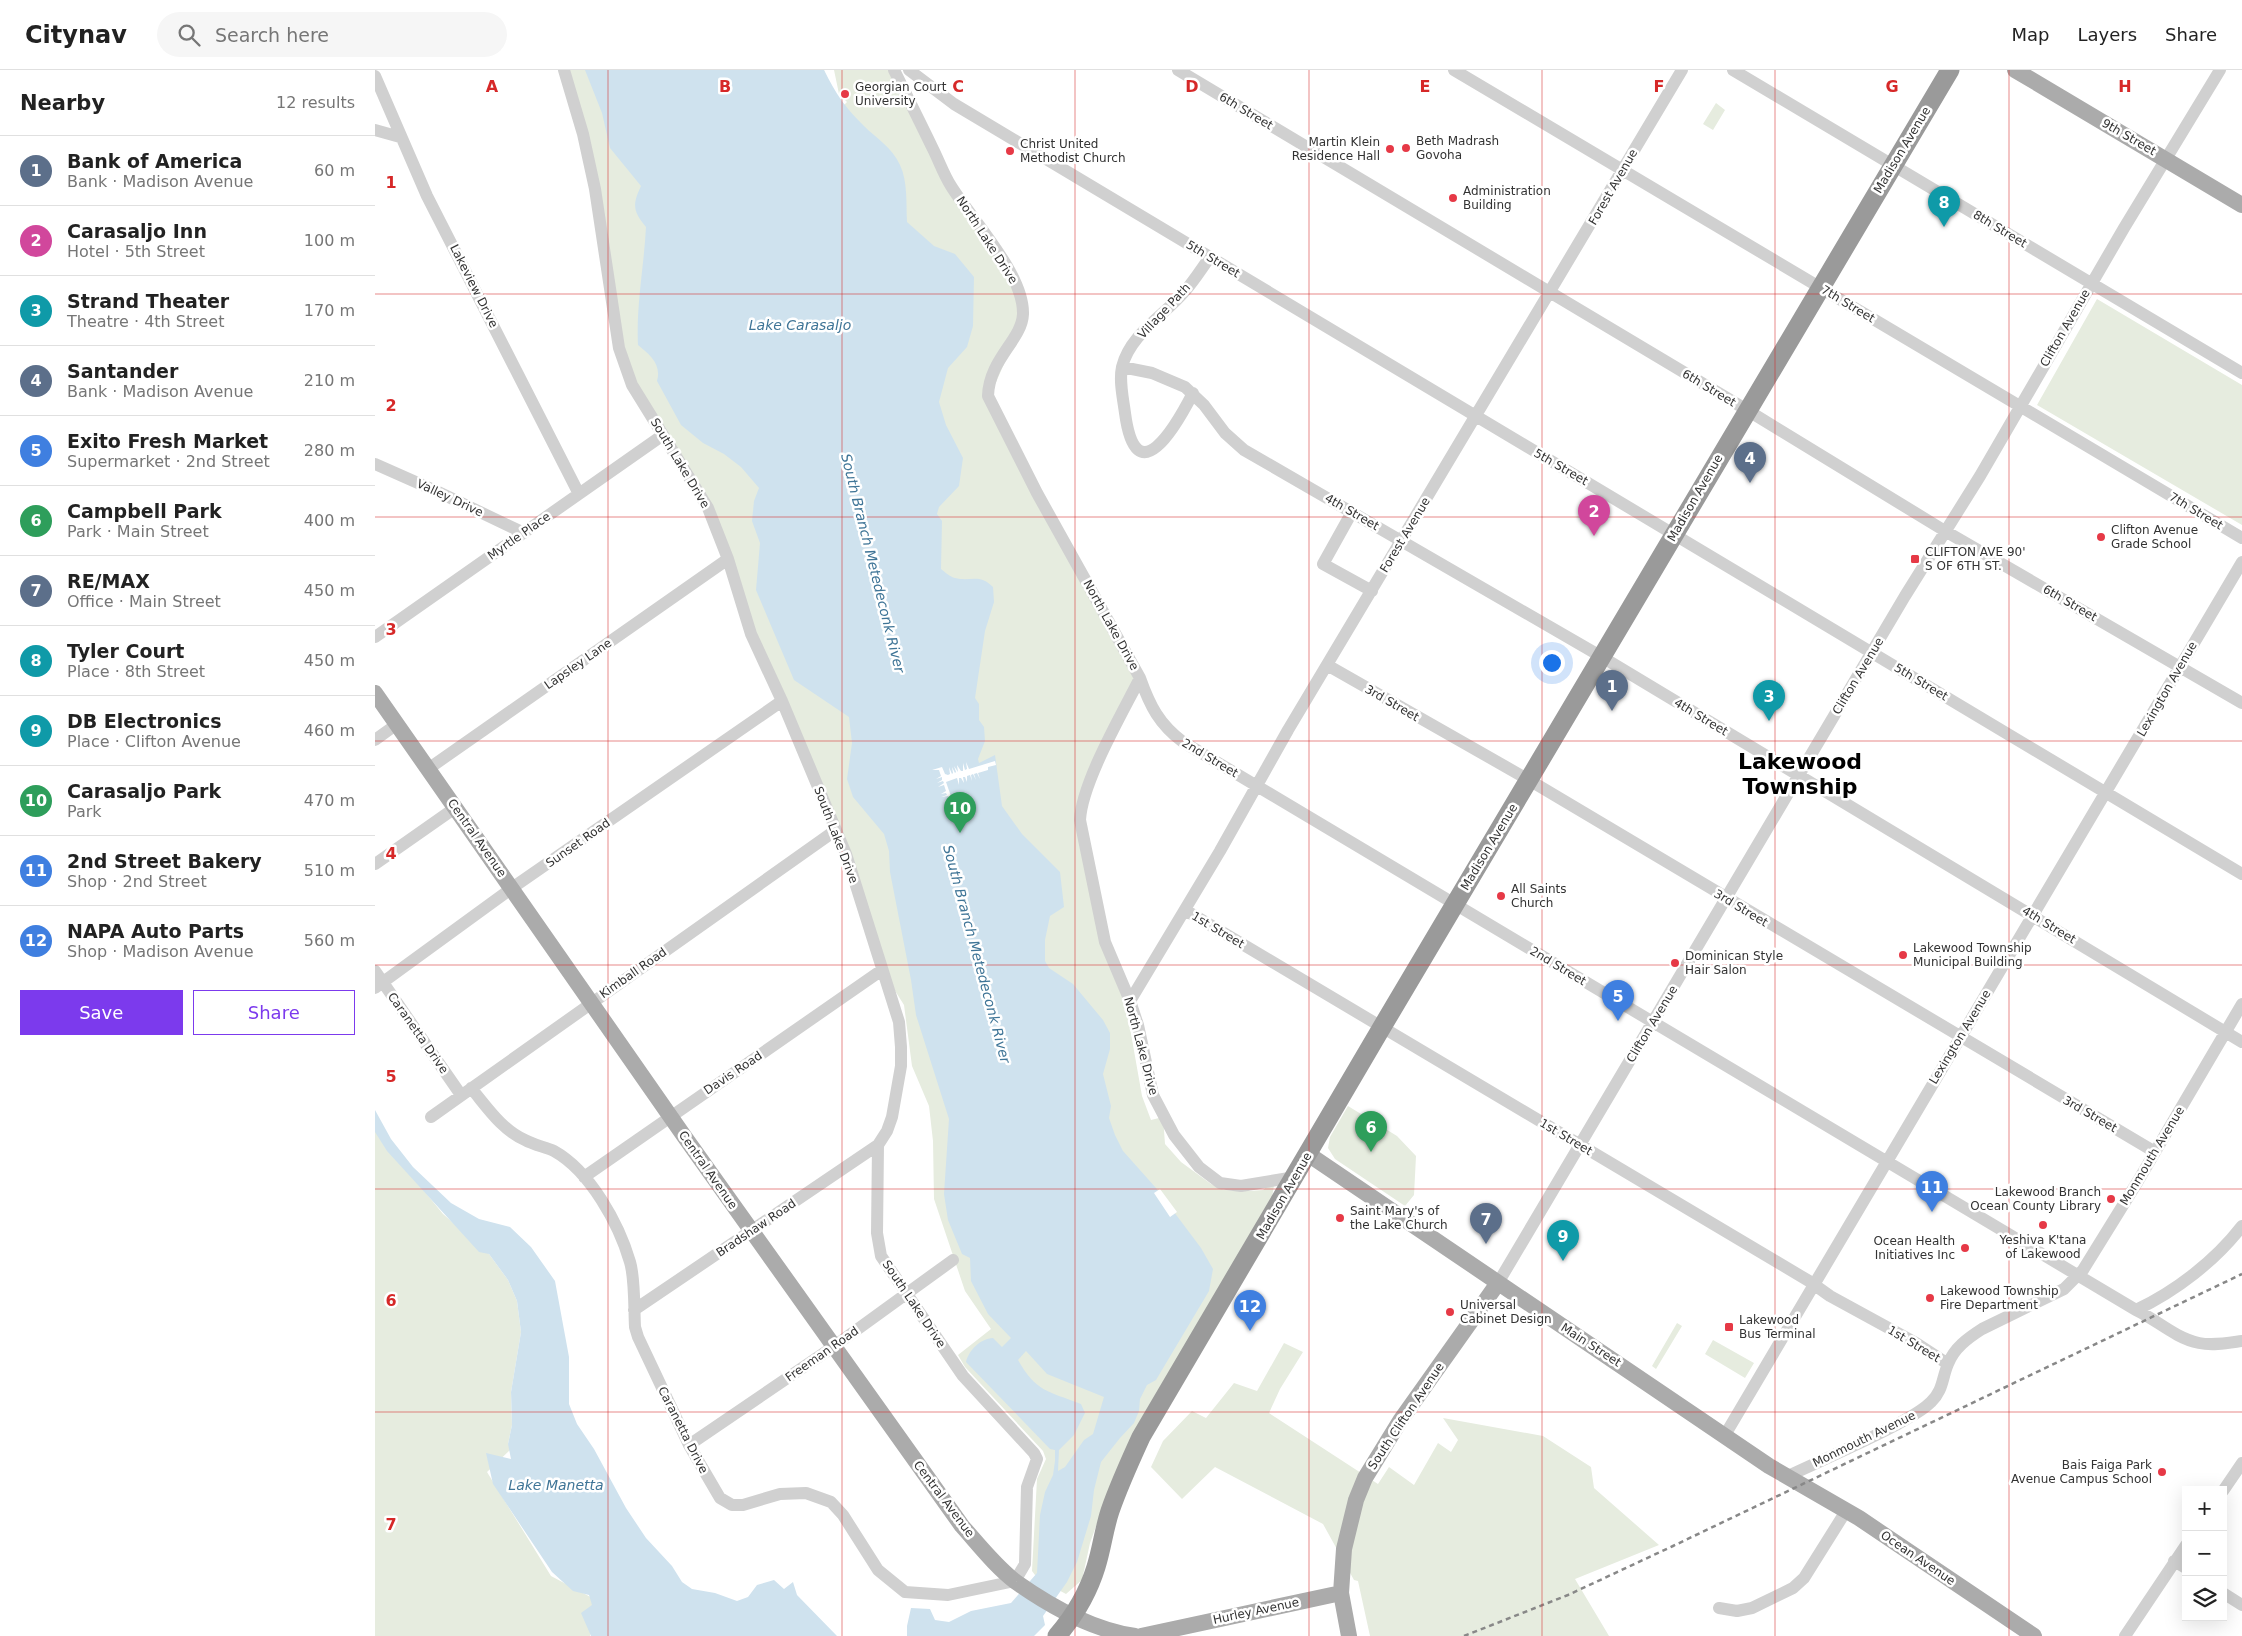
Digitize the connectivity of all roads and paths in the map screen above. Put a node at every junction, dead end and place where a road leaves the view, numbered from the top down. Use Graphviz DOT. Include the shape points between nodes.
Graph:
graph roads {
  1 [pos="564,70"];
  2 [pos="894,70"];
  3 [pos="909,70"];
  4 [pos="1178,70"];
  5 [pos="1454,70"];
  6 [pos="1681,70"];
  7 [pos="1733,70"];
  8 [pos="1950,70"];
  9 [pos="2015,70"];
  10 [pos="2220,70"];
  11 [pos="375,76"];
  12 [pos="375,130"];
  13 [pos="400,138"];
  14 [pos="2167,160"];
  15 [pos="1894,164"];
  16 [pos="1623,170"];
  17 [pos="2242,205"];
  18 [pos="1210,257"];
  19 [pos="2091,284"];
  20 [pos="1820,288"];
  21 [pos="1549,292"];
  22 [pos="1122,367"];
  23 [pos="2242,373"];
  24 [pos="1193,393"];
  25 [pos="2020,406"];
  26 [pos="1747,410"];
  27 [pos="1475,416"];
  28 [pos="663,435"];
  29 [pos="375,464"];
  30 [pos="579,494"];
  31 [pos="1352,512"];
  32 [pos="1945,531"];
  33 [pos="524,533"];
  34 [pos="1675,534"];
  35 [pos="2242,538"];
  36 [pos="1402,541"];
  37 [pos="728,559"];
  38 [pos="2242,562"];
  39 [pos="1372,591"];
  40 [pos="375,637"];
  41 [pos="1872,653"];
  42 [pos="1602,657"];
  43 [pos="1327,665"];
  44 [pos="2180,666"];
  45 [pos="1140,678"];
  46 [pos="375,693"];
  47 [pos="782,701"];
  48 [pos="2242,703"];
  49 [pos="397,724"];
  50 [pos="375,740"];
  51 [pos="428,769"];
  52 [pos="1799,774"];
  53 [pos="1529,780"];
  54 [pos="1257,786"];
  55 [pos="2106,792"];
  56 [pos="455,808"];
  57 [pos="836,830"];
  58 [pos="375,864"];
  59 [pos="2242,874"];
  60 [pos="513,888"];
  61 [pos="1726,899"];
  62 [pos="1456,904"];
  63 [pos="1185,910"];
  64 [pos="2033,916"];
  65 [pos="882,970"];
  66 [pos="375,971"];
  67 [pos="379,985"];
  68 [pos="1130,1001"];
  69 [pos="591,1002"];
  70 [pos="2242,1004"];
  71 [pos="1654,1023"];
  72 [pos="1382,1027"];
  73 [pos="2225,1032"];
  74 [pos="1960,1038"];
  75 [pos="2242,1042"];
  76 [pos="466,1092"];
  77 [pos="670,1116"];
  78 [pos="431,1117"];
  79 [pos="878,1144"];
  80 [pos="1580,1146"];
  81 [pos="2155,1152"];
  82 [pos="1308,1154"];
  83 [pos="1888,1161"];
  84 [pos="584,1177"];
  85 [pos="1295,1177"];
  86 [pos="2242,1226"];
  87 [pos="752,1231"];
  88 [pos="953,1260"];
  89 [pos="2079,1274"];
  90 [pos="1498,1283"];
  91 [pos="1815,1284"];
  92 [pos="906,1294"];
  93 [pos="634,1310"];
  94 [pos="2136,1310"];
  95 [pos="2242,1341"];
  96 [pos="833,1346"];
  97 [pos="1947,1364"];
  98 [pos="1725,1435"];
  99 [pos="689,1445"];
  100 [pos="2241,1465"];
  101 [pos="1785,1477"];
  102 [pos="1800,1485"];
  103 [pos="2226,1486"];
  104 [pos="1846,1511"];
  105 [pos="2182,1550"];
  106 [pos="2174,1561"];
  107 [pos="2182,1566"];
  108 [pos="1016,1582"];
  109 [pos="1341,1593"];
  110 [pos="2227,1596"];
  111 [pos="2242,1605"];
  112 [pos="1719,1608"];
  113 [pos="1071,1615"];
  114 [pos="1057,1636"];
  115 [pos="1135,1636"];
  116 [pos="1141,1636"];
  117 [pos="1349,1636"];
  118 [pos="2034,1636"];
  119 [pos="2125,1636"];
  1 -- 28 [label="street, South Lake Drive" via="595,189 619,348 633,385"];
  2 -- 45 [label="street, North Lake Drive" via="950,185 997,252 1016,283 1022,300 1023,316 988,384 990,402"];
  3 -- 18 [label="street, 5th Street" via="955,104"];
  4 -- 21 [label="street, 6th Street"];
  5 -- 16 [label="street, 7th Street"];
  6 -- 16 [label="street, Forest Avenue"];
  7 -- 15 [label="street, 8th Street"];
  8 -- 15 [label="highway, Madison Avenue"];
  9 -- 14 [label="main road, 9th Street"];
  10 -- 14 [label="street, Clifton Avenue"];
  11 -- 13 [label="street, Lakeview Drive"];
  12 -- 13 [label="street"];
  13 -- 30 [label="street, Lakeview Drive"];
  14 -- 17 [label="main road, 9th Street"];
  14 -- 19 [label="street, Clifton Avenue"];
  15 -- 19 [label="street, 8th Street"];
  15 -- 20 [label="highway, Madison Avenue"];
  16 -- 20 [label="street, 7th Street"];
  16 -- 21 [label="street, Forest Avenue"];
  18 -- 22 [label="street, Village Path" via="1185,292 1142,333"];
  18 -- 27 [label="street, 5th Street"];
  19 -- 23 [label="street, 8th Street"];
  19 -- 25 [label="street, Clifton Avenue"];
  20 -- 25 [label="street, 7th Street"];
  20 -- 26 [label="highway, Madison Avenue"];
  21 -- 26 [label="street, 6th Street"];
  21 -- 27 [label="street, Forest Avenue"];
  22 -- 24 [label="street" via="1152,373 1185,386"];
  22 -- 24 [label="street, Village Path" via="1121,385 1128,432 1135,446 1142,451 1152,451 1160,445 1177,425"];
  24 -- 31 [label="street, 4th Street" via="1243,450"];
  25 -- 32 [label="street, Clifton Avenue"];
  25 -- 35 [label="street, 7th Street"];
  26 -- 32 [label="street, 6th Street"];
  26 -- 34 [label="highway, Madison Avenue"];
  27 -- 34 [label="street, 5th Street"];
  27 -- 36 [label="street, Forest Avenue"];
  28 -- 30 [label="street, Myrtle Place"];
  28 -- 37 [label="street, South Lake Drive" via="708,508"];
  29 -- 33 [label="street, Valley Drive"];
  30 -- 33 [label="street, Myrtle Place"];
  31 -- 36 [label="street, 4th Street"];
  31 -- 39 [label="street" via="1323,564"];
  32 -- 41 [label="street, Clifton Avenue"];
  32 -- 44 [label="street, 6th Street"];
  33 -- 40 [label="street, Myrtle Place"];
  34 -- 41 [label="street, 5th Street"];
  34 -- 42 [label="highway, Madison Avenue"];
  36 -- 39 [label="street, Forest Avenue"];
  36 -- 42 [label="street, 4th Street"];
  37 -- 47 [label="street, South Lake Drive" via="751,634"];
  37 -- 51 [label="street, Lapsley Lane"];
  38 -- 44 [label="street, Lexington Avenue"];
  39 -- 43 [label="street, Forest Avenue"];
  41 -- 52 [label="street, Clifton Avenue"];
  41 -- 55 [label="street, 5th Street"];
  42 -- 52 [label="street, 4th Street"];
  42 -- 53 [label="highway, Madison Avenue"];
  43 -- 53 [label="street, 3rd Street"];
  43 -- 54 [label="street, Forest Avenue"];
  44 -- 48 [label="street, 6th Street"];
  44 -- 55 [label="street, Lexington Avenue"];
  45 -- 54 [label="street, 2nd Street" via="1148,701 1166,729"];
  45 -- 68 [label="street, North Lake Drive" via="1081,805 1081,820 1105,942"];
  46 -- 49 [label="main road, Central Avenue"];
  47 -- 57 [label="street, South Lake Drive"];
  47 -- 60 [label="street, Sunset Road"];
  49 -- 50 [label="street"];
  49 -- 51 [label="main road, Central Avenue"];
  51 -- 56 [label="main road, Central Avenue"];
  52 -- 61 [label="street, Clifton Avenue"];
  52 -- 64 [label="street, 4th Street"];
  53 -- 61 [label="street, 3rd Street"];
  53 -- 62 [label="highway, Madison Avenue"];
  54 -- 62 [label="street, 2nd Street"];
  54 -- 63 [label="street, Forest Avenue"];
  55 -- 59 [label="street, 5th Street"];
  55 -- 64 [label="street, Lexington Avenue"];
  56 -- 58 [label="street"];
  56 -- 60 [label="main road, Central Avenue"];
  57 -- 65 [label="street, South Lake Drive"];
  57 -- 69 [label="street, Kimball Road"];
  60 -- 67 [label="street, Sunset Road"];
  60 -- 69 [label="main road, Central Avenue"];
  61 -- 71 [label="street, Clifton Avenue"];
  61 -- 74 [label="street, 3rd Street"];
  62 -- 71 [label="street, 2nd Street"];
  62 -- 72 [label="highway, Madison Avenue"];
  63 -- 68 [label="street, Forest Avenue"];
  63 -- 72 [label="street, 1st Street"];
  64 -- 73 [label="street, 4th Street"];
  64 -- 74 [label="street, Lexington Avenue"];
  65 -- 77 [label="street, Davis Road"];
  65 -- 79 [label="street, South Lake Drive" via="899,1022 901,1066 892,1117"];
  66 -- 67 [label="street, Caranetta Drive"];
  67 -- 76 [label="street, Caranetta Drive"];
  68 -- 85 [label="street, North Lake Drive" via="1153,1095 1174,1136 1199,1168 1220,1183 1241,1186"];
  69 -- 76 [label="street, Kimball Road"];
  69 -- 77 [label="main road, Central Avenue"];
  70 -- 73 [label="street, Monmouth Avenue"];
  71 -- 80 [label="street, Clifton Avenue"];
  71 -- 83 [label="street, 2nd Street"];
  72 -- 80 [label="street, 1st Street"];
  72 -- 82 [label="highway, Madison Avenue"];
  73 -- 75 [label="street, 4th Street"];
  73 -- 81 [label="street, Monmouth Avenue"];
  74 -- 81 [label="street, 3rd Street"];
  74 -- 83 [label="street, Lexington Avenue"];
  76 -- 78 [label="street, Kimball Road"];
  76 -- 84 [label="street, Caranetta Drive" via="511,1132 554,1151"];
  77 -- 84 [label="street, Davis Road"];
  77 -- 87 [label="main road, Central Avenue"];
  79 -- 87 [label="street, Bradshaw Road"];
  79 -- 92 [label="street, South Lake Drive" via="877,1233 881,1256"];
  80 -- 90 [label="street, Clifton Avenue"];
  80 -- 91 [label="street, 1st Street"];
  81 -- 89 [label="street, Monmouth Avenue"];
  82 -- 85 [label="highway, Madison Avenue"];
  82 -- 90 [label="main road, Main Street"];
  83 -- 89 [label="street, 2nd Street"];
  83 -- 91 [label="street, Lexington Avenue"];
  84 -- 93 [label="street, Caranetta Drive" via="613,1218 631,1263"];
  85 -- 113 [label="highway, Madison Avenue" via="1141,1437 1110,1513 1096,1567 1083,1600"];
  86 -- 94 [label="street" via="2210,1260 2165,1295"];
  87 -- 93 [label="street, Bradshaw Road"];
  87 -- 96 [label="main road, Central Avenue"];
  88 -- 92 [label="street, Freeman Road"];
  89 -- 94 [label="street, 2nd Street"];
  89 -- 97 [label="street, Monmouth Avenue" via="2064,1289 1982,1329 1958,1348"];
  90 -- 98 [label="main road, Main Street"];
  90 -- 109 [label="main road, South Clifton Avenue" via="1400,1421 1365,1478 1347,1536"];
  91 -- 97 [label="street, 1st Street"];
  91 -- 98 [label="street, Lexington Avenue"];
  92 -- 96 [label="street, Freeman Road"];
  92 -- 108 [label="street, South Lake Drive" via="963,1376 1037,1459 1027,1487 1025,1564"];
  93 -- 99 [label="street, Caranetta Drive" via="638,1337"];
  94 -- 95 [label="street" via="2178,1335 2199,1343"];
  96 -- 99 [label="street, Freeman Road"];
  96 -- 108 [label="main road, Central Avenue" via="962,1526"];
  97 -- 101 [label="street, Monmouth Avenue" via="1943,1384 1937,1394 1916,1414"];
  98 -- 101 [label="main road, Main Street"];
  99 -- 108 [label="street, Caranetta Drive" via="720,1498 732,1505 806,1493 831,1502 878,1570 905,1592 948,1595"];
  100 -- 103 [label="street"];
  101 -- 102 [label="main road, Main Street"];
  102 -- 104 [label="main road, Ocean Avenue"];
  104 -- 112 [label="street" via="1804,1578 1793,1588 1752,1608 1737,1611"];
  104 -- 118 [label="main road, Ocean Avenue"];
  105 -- 106 [label="street"];
  106 -- 107 [label="street"];
  106 -- 119 [label="street"];
  108 -- 113 [label="main road, Central Avenue"];
  109 -- 116 [label="main road, Hurley Avenue"];
  109 -- 117 [label="main road, South Clifton Avenue"];
  110 -- 111 [label="street"];
  113 -- 114 [label="highway, Madison Avenue"];
  113 -- 115 [label="main road" via="1119,1634"];
}
